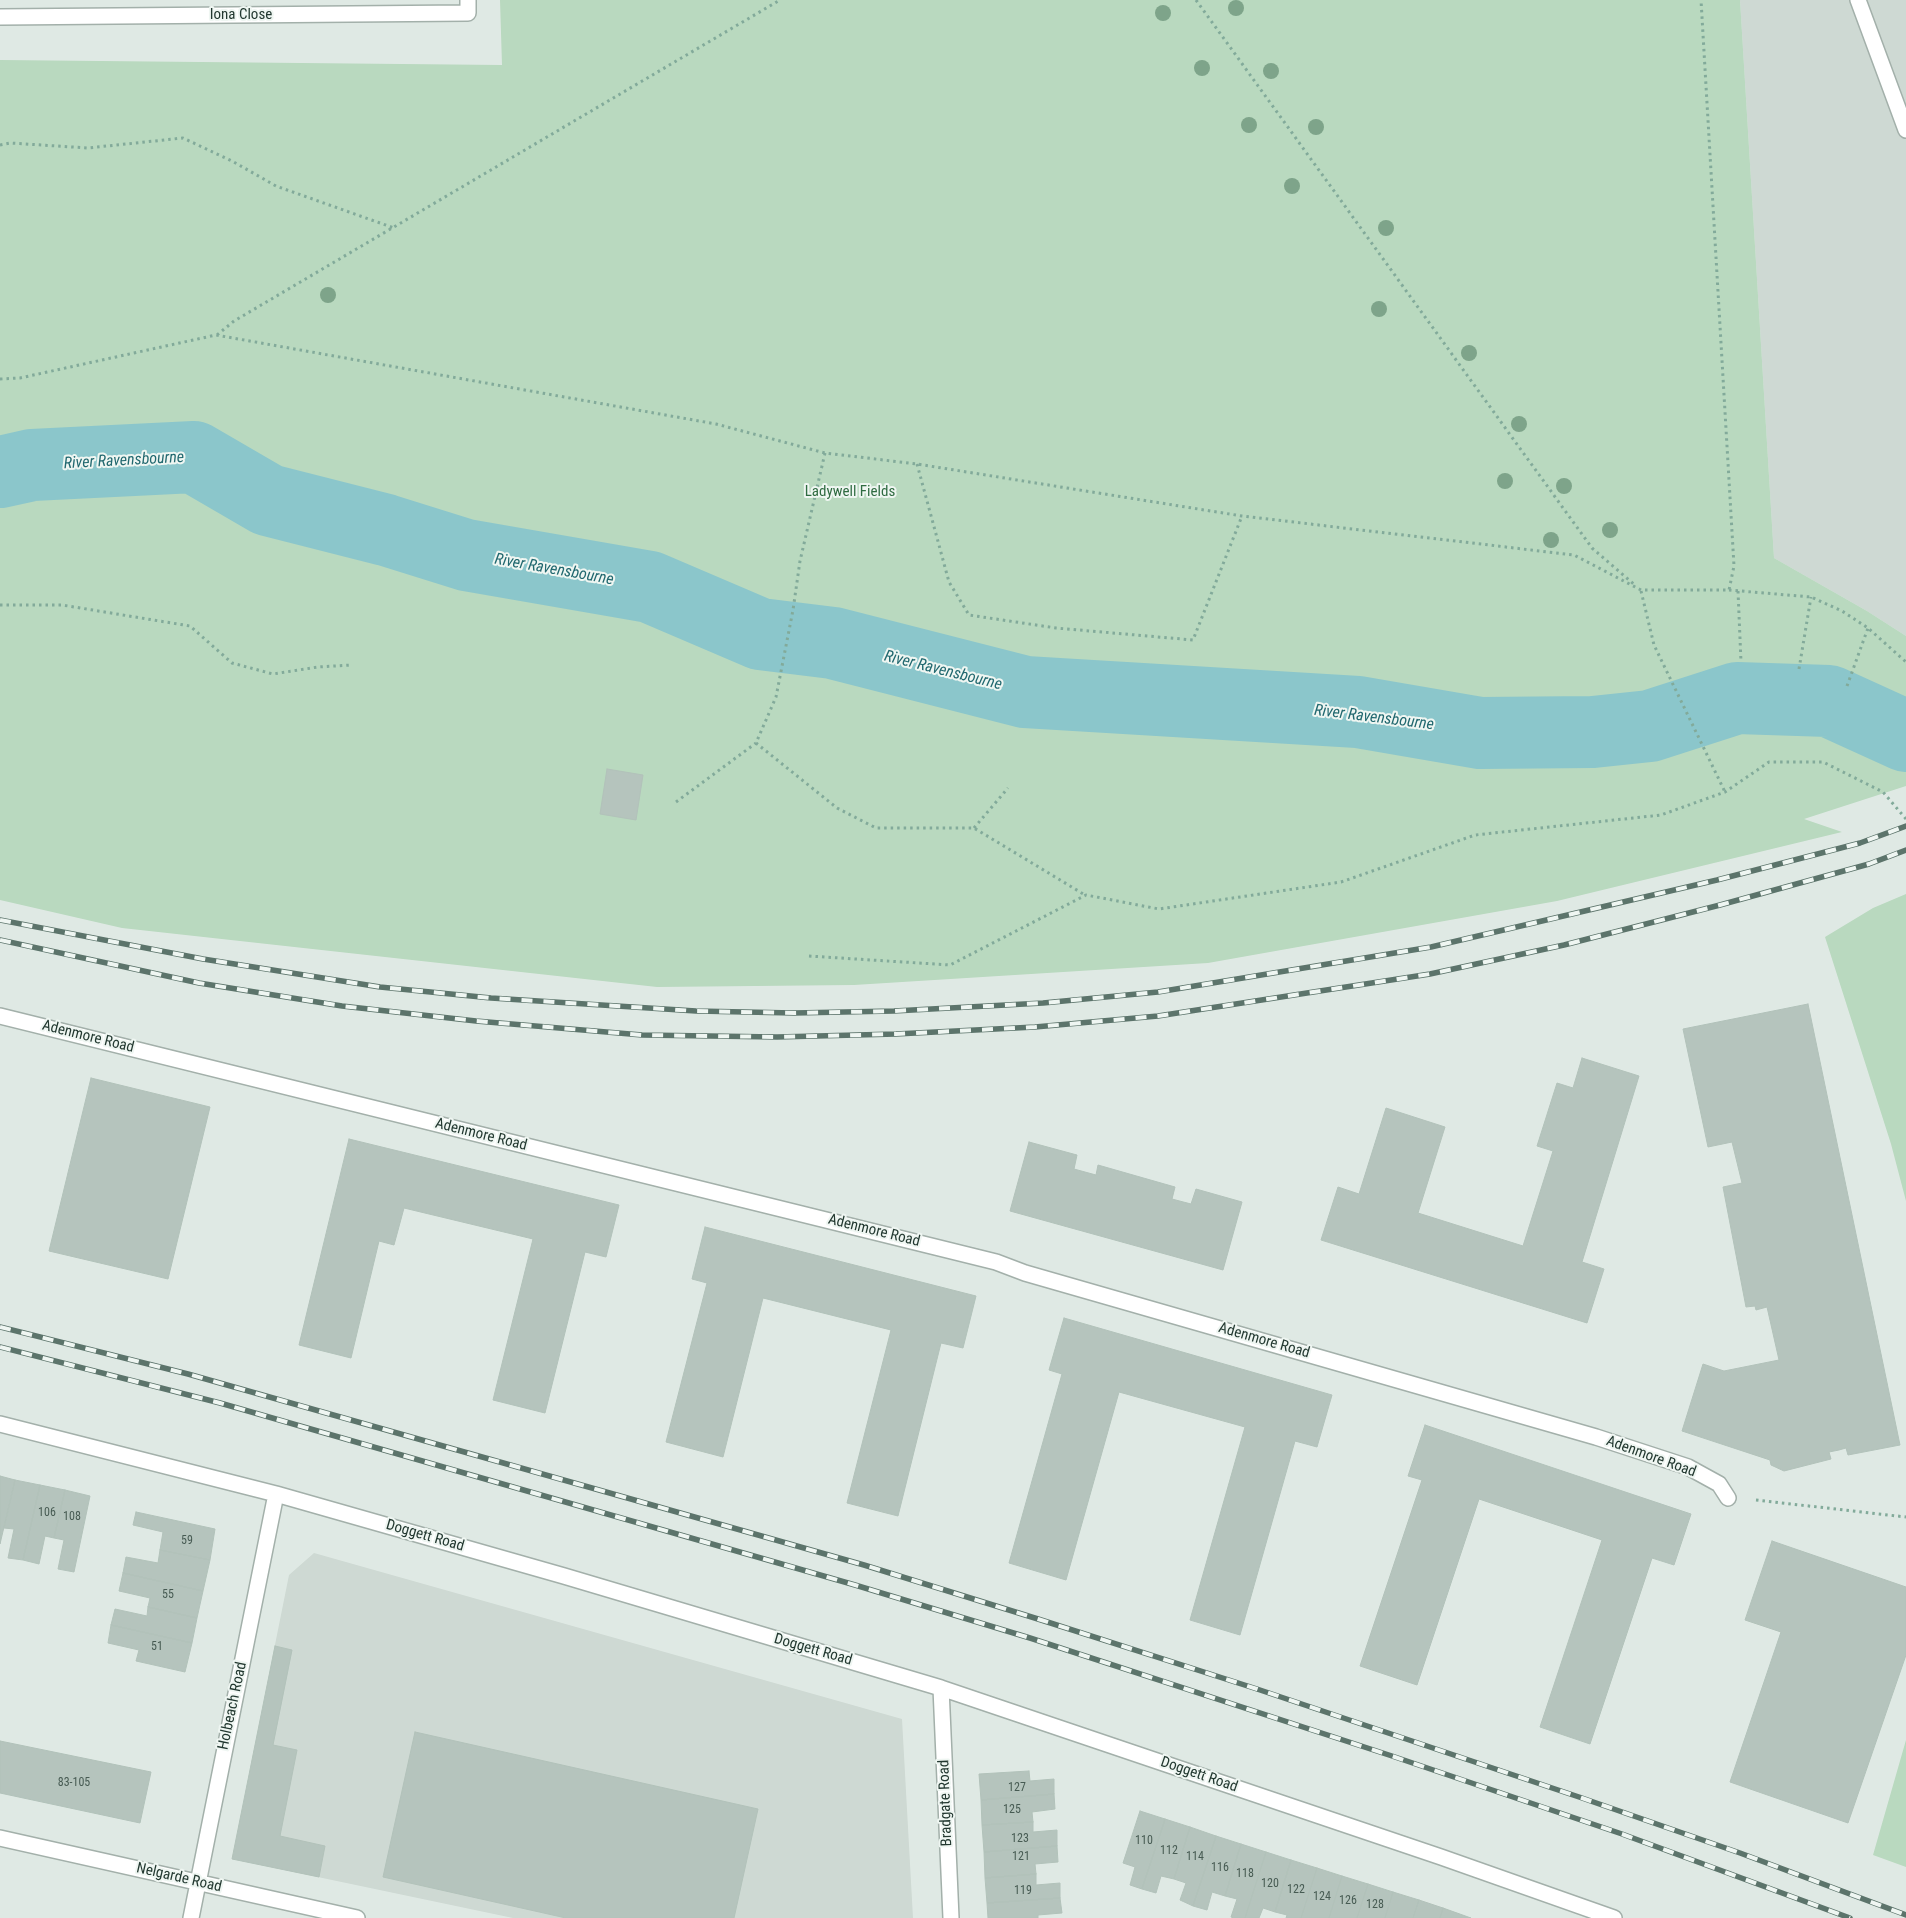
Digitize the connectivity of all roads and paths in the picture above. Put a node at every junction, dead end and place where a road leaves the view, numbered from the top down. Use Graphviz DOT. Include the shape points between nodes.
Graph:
graph roads {
  1 [pos="468,0"];
  2 [pos="780,0"];
  3 [pos="1196,0"];
  4 [pos="1701,0"];
  5 [pos="1858,0"];
  6 [pos="0,17"];
  7 [pos="1906,130"];
  8 [pos="0,145"];
  9 [pos="394,228"];
  10 [pos="216,335"];
  11 [pos="0,379"];
  12 [pos="825,453"];
  13 [pos="917,464"];
  14 [pos="1242,516"];
  15 [pos="1641,590"];
  16 [pos="1729,590"];
  17 [pos="1738,590"];
  18 [pos="1811,597"];
  19 [pos="0,605"];
  20 [pos="1868,628"];
  21 [pos="1741,662"];
  22 [pos="1906,662"];
  23 [pos="352,665"];
  24 [pos="1799,669"];
  25 [pos="1847,686"];
  26 [pos="756,743"];
  27 [pos="1008,788"];
  28 [pos="1725,792"];
  29 [pos="676,802"];
  30 [pos="1906,818"];
  31 [pos="974,828"];
  32 [pos="1086,896"];
  33 [pos="809,956"];
  34 [pos="0,1016"];
  35 [pos="0,1424"];
  36 [pos="276,1494"];
  37 [pos="1728,1498"];
  38 [pos="1906,1517"];
  39 [pos="942,1688"];
  40 [pos="0,1838"];
  41 [pos="197,1882"];
  42 [pos="191,1918"];
  43 [pos="357,1918"];
  44 [pos="950,1918"];
  45 [pos="1614,1918"];
  1 -- 6 [label="street, Iona Close" via="468,13"];
  2 -- 9 [label="path"];
  3 -- 15 [label="path" via="1592,548"];
  4 -- 16 [label="path" via="1734,566"];
  5 -- 7 [label="street"];
  8 -- 9 [label="path" via="88,148 183,138 276,186"];
  9 -- 10 [label="path" via="234,321"];
  10 -- 11 [label="path" via="20,378"];
  10 -- 12 [label="path" via="716,424"];
  12 -- 13 [label="path"];
  12 -- 26 [label="path" via="800,561 776,697"];
  13 -- 14 [label="path"];
  13 -- 14 [label="path" via="949,582 970,615 1056,628 1193,640"];
  14 -- 15 [label="path" via="1574,555"];
  15 -- 16 [label="path"];
  15 -- 28 [label="path" via="1654,645"];
  16 -- 17 [label="path"];
  17 -- 18 [label="path"];
  17 -- 21 [label="path"];
  18 -- 20 [label="path" via="1842,611"];
  18 -- 24 [label="path"];
  19 -- 23 [label="path" via="62,604 190,626 232,664 273,674"];
  20 -- 22 [label="path"];
  20 -- 25 [label="path"];
  26 -- 29 [label="path"];
  26 -- 31 [label="path" via="837,808 876,828"];
  27 -- 31 [label="path"];
  28 -- 30 [label="path" via="1769,762 1823,762 1883,792"];
  28 -- 32 [label="path" via="1660,815 1475,835 1341,882 1159,909"];
  31 -- 32 [label="path"];
  32 -- 33 [label="path" via="950,965"];
  34 -- 37 [label="street, Adenmore Road" via="996,1262 1025,1274 1596,1437 1688,1467 1719,1484"];
  35 -- 36 [label="street, Doggett Road"];
  36 -- 39 [label="street, Doggett Road"];
  36 -- 41 [label="street, Holbeach Road"];
  37 -- 38 [label="path"];
  39 -- 44 [label="street, Bradgate Road"];
  39 -- 45 [label="street, Doggett Road"];
  40 -- 41 [label="street, Nelgarde Road"];
  41 -- 42 [label="street, Holbeach Road"];
  41 -- 43 [label="street, Nelgarde Road"];
}
